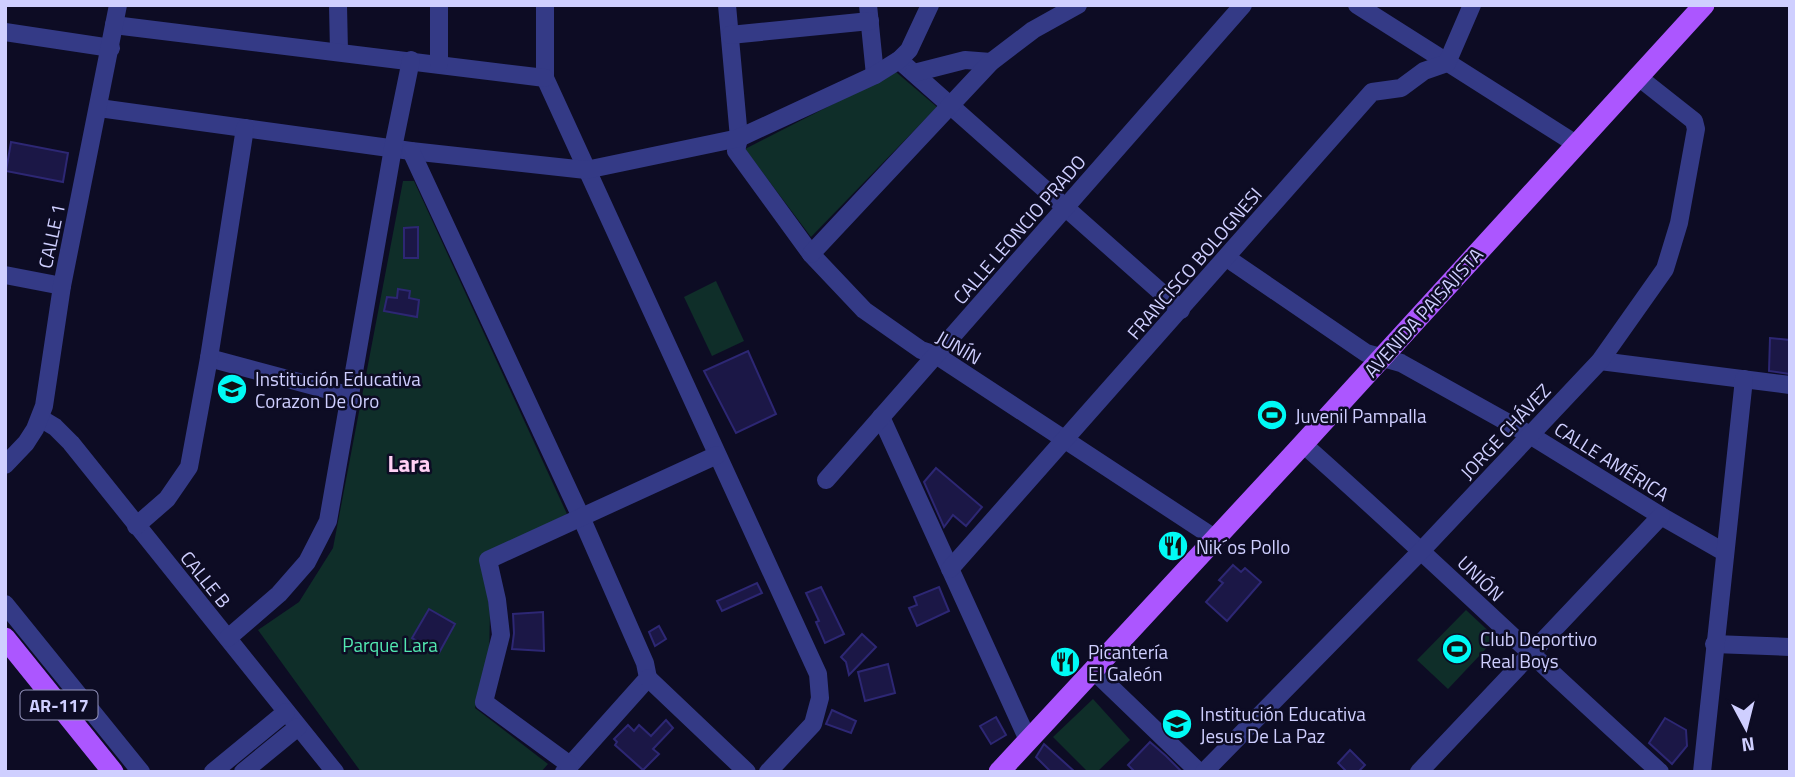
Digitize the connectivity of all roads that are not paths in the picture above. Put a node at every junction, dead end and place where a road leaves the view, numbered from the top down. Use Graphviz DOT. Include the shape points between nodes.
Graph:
graph roads {
  1 [pos="118,5"];
  2 [pos="338,5"];
  3 [pos="439,5"];
  4 [pos="545,5"];
  5 [pos="727,5"];
  6 [pos="930,5"];
  7 [pos="1078,5"];
  8 [pos="1243,5"];
  9 [pos="1357,5"];
  10 [pos="1472,5"];
  11 [pos="1704,5"];
  12 [pos="869,13"];
  13 [pos="114,25"];
  14 [pos="5,32"];
  15 [pos="730,35"];
  16 [pos="111,48"];
  17 [pos="339,52"];
  18 [pos="411,60"];
  19 [pos="899,60"];
  20 [pos="991,62"];
  21 [pos="1447,63"];
  22 [pos="439,64"];
  23 [pos="914,73"];
  24 [pos="875,75"];
  25 [pos="1637,76"];
  26 [pos="545,78"];
  27 [pos="949,105"];
  28 [pos="99,108"];
  29 [pos="245,128"];
  30 [pos="739,138"];
  31 [pos="1576,144"];
  32 [pos="402,149"];
  33 [pos="586,170"];
  34 [pos="1066,207"];
  35 [pos="811,254"];
  36 [pos="1227,258"];
  37 [pos="5,275"];
  38 [pos="62,286"];
  39 [pos="1181,310"];
  40 [pos="936,355"];
  41 [pos="209,358"];
  42 [pos="1382,358"];
  43 [pos="1600,361"];
  44 [pos="1744,379"];
  45 [pos="1790,385"];
  46 [pos="351,396"];
  47 [pos="881,417"];
  48 [pos="40,418"];
  49 [pos="1530,435"];
  50 [pos="1066,440"];
  51 [pos="1303,444"];
  52 [pos="718,455"];
  53 [pos="5,465"];
  54 [pos="826,480"];
  55 [pos="1661,516"];
  56 [pos="581,517"];
  57 [pos="136,526"];
  58 [pos="1216,539"];
  59 [pos="1422,550"];
  60 [pos="1724,552"];
  61 [pos="950,569"];
  62 [pos="5,604"];
  63 [pos="5,638"];
  64 [pos="228,638"];
  65 [pos="1714,644"];
  66 [pos="1790,647"];
  67 [pos="1530,654"];
  68 [pos="1093,670"];
  69 [pos="648,678"];
  70 [pos="286,712"];
  71 [pos="298,727"];
  72 [pos="1028,740"];
  73 [pos="567,768"];
  74 [pos="113,772"];
  75 [pos="141,772"];
  76 [pos="214,772"];
  77 [pos="243,772"];
  78 [pos="335,772"];
  79 [pos="747,772"];
  80 [pos="768,772"];
  81 [pos="999,772"];
  82 [pos="1199,772"];
  83 [pos="1205,772"];
  84 [pos="1419,772"];
  85 [pos="1660,772"];
  86 [pos="1702,772"];
  1 -- 13 [label="street, CALLE 1"];
  2 -- 17 [label="street"];
  3 -- 22 [label="street"];
  4 -- 26 [label="street"];
  5 -- 15 [label="street, JUNÍN"];
  6 -- 19 [label="street" via="909,50"];
  7 -- 20 [label="street" via="1033,30"];
  8 -- 34 [label="street, CALLE LEONCIO PRADO"];
  9 -- 21 [label="street"];
  10 -- 21 [label="street"];
  11 -- 25 [label="main road, AVENIDA PAISAJISTA"];
  12 -- 15 [label="street"];
  12 -- 24 [label="street"];
  13 -- 16 [label="street, CALLE 1"];
  13 -- 17 [label="street"];
  14 -- 16 [label="street"];
  15 -- 30 [label="street, JUNÍN"];
  16 -- 28 [label="street, CALLE 1"];
  17 -- 18 [label="street"];
  18 -- 22 [label="street"];
  18 -- 32 [label="street"];
  19 -- 23 [label="street"];
  19 -- 24 [label="street"];
  20 -- 23 [label="street" via="965,60"];
  20 -- 27 [label="street"];
  21 -- 31 [label="street"];
  21 -- 36 [label="street, FRANCISCO BOLOGNESI" via="1424,71 1401,88 1372,92"];
  22 -- 26 [label="street"];
  23 -- 27 [label="street"];
  24 -- 30 [label="street"];
  25 -- 31 [label="main road, AVENIDA PAISAJISTA"];
  25 -- 43 [label="street, JORGE CHÁVEZ" via="1694,121 1696,138 1665,269"];
  26 -- 33 [label="street"];
  27 -- 34 [label="street"];
  27 -- 35 [label="street"];
  28 -- 29 [label="street"];
  28 -- 38 [label="street, CALLE 1"];
  29 -- 32 [label="street"];
  29 -- 41 [label="street"];
  30 -- 33 [label="street"];
  30 -- 35 [label="street, JUNÍN" via="736,150"];
  31 -- 42 [label="main road, AVENIDA PAISAJISTA"];
  32 -- 33 [label="street"];
  32 -- 46 [label="street"];
  32 -- 56 [label="street"];
  33 -- 52 [label="street"];
  34 -- 39 [label="street"];
  34 -- 40 [label="street, CALLE LEONCIO PRADO"];
  35 -- 40 [label="street, JUNÍN" via="864,310 921,350"];
  36 -- 39 [label="street, FRANCISCO BOLOGNESI"];
  36 -- 42 [label="street, CALLE AMÉRICA" via="1366,353"];
  37 -- 38 [label="street"];
  38 -- 48 [label="street, CALLE 1"];
  39 -- 50 [label="street, FRANCISCO BOLOGNESI"];
  40 -- 47 [label="street, CALLE LEONCIO PRADO"];
  40 -- 50 [label="street, JUNÍN"];
  41 -- 46 [label="street"];
  41 -- 57 [label="street" via="188,467 167,499"];
  42 -- 49 [label="street, CALLE AMÉRICA" via="1401,363"];
  42 -- 51 [label="main road, AVENIDA PAISAJISTA"];
  43 -- 44 [label="street"];
  43 -- 49 [label="street, JORGE CHÁVEZ"];
  44 -- 45 [label="street"];
  44 -- 60 [label="street"];
  46 -- 64 [label="street" via="328,521 307,562 279,594"];
  47 -- 54 [label="street, CALLE LEONCIO PRADO"];
  47 -- 61 [label="street"];
  48 -- 53 [label="street, CALLE 1" via="26,443"];
  48 -- 57 [label="street, CALLE B" via="71,443"];
  49 -- 55 [label="street, CALLE AMÉRICA"];
  49 -- 59 [label="street, JORGE CHÁVEZ"];
  50 -- 58 [label="street, JUNÍN"];
  50 -- 61 [label="street, FRANCISCO BOLOGNESI"];
  51 -- 58 [label="main road, AVENIDA PAISAJISTA"];
  51 -- 59 [label="street, UNIÓN"];
  52 -- 56 [label="street"];
  52 -- 80 [label="street" via="818,674 820,698 813,723"];
  55 -- 60 [label="street, CALLE AMÉRICA"];
  55 -- 67 [label="street"];
  56 -- 69 [label="street"];
  56 -- 73 [label="street" via="488,560 500,635 484,702"];
  57 -- 64 [label="street, CALLE B"];
  58 -- 68 [label="main road, AVENIDA PAISAJISTA"];
  59 -- 67 [label="street, UNIÓN"];
  59 -- 83 [label="street, JORGE CHÁVEZ"];
  60 -- 65 [label="street"];
  61 -- 72 [label="street"];
  62 -- 75 [label="street"];
  63 -- 74 [label="main road, AR-117"];
  64 -- 70 [label="street, CALLE B"];
  65 -- 66 [label="street"];
  65 -- 86 [label="street"];
  67 -- 84 [label="street"];
  67 -- 85 [label="street, UNIÓN"];
  68 -- 72 [label="main road, AVENIDA PAISAJISTA"];
  68 -- 82 [label="street"];
  69 -- 73 [label="street"];
  69 -- 79 [label="street"];
  70 -- 71 [label="street, CALLE B"];
  70 -- 76 [label="street"];
  71 -- 77 [label="street"];
  71 -- 78 [label="street, CALLE B"];
  72 -- 81 [label="main road, AVENIDA PAISAJISTA"];
}
